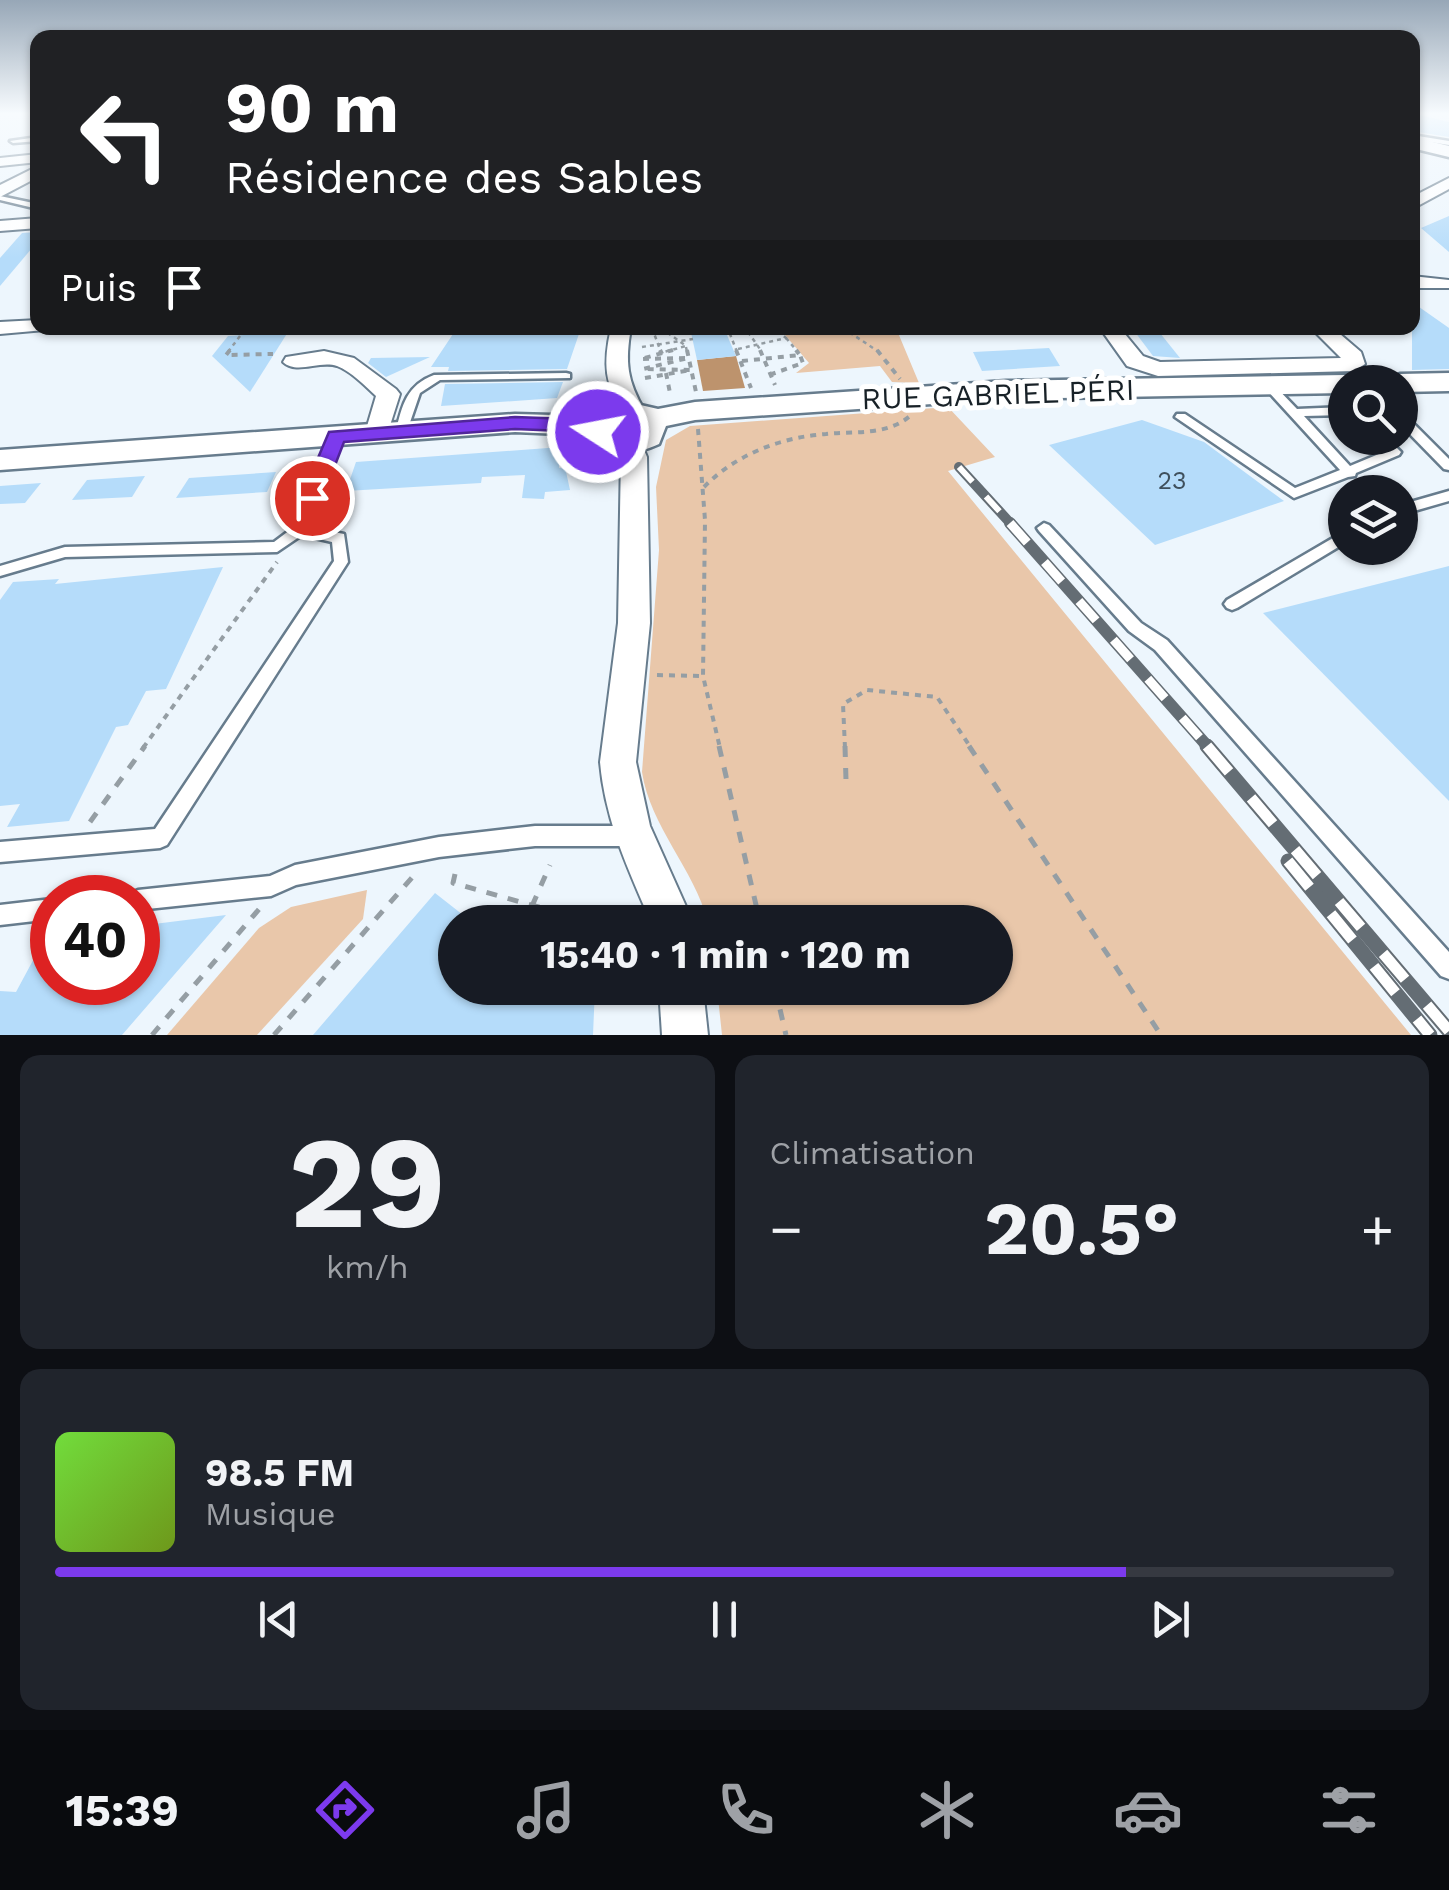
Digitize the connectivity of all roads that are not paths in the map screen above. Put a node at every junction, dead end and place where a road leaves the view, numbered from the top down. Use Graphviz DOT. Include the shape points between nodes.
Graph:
graph roads {
  1 [pos="30,175"];
  2 [pos="1449,183"];
  3 [pos="0,195"];
  4 [pos="1420,199"];
  5 [pos="30,204"];
  6 [pos="30,224"];
  7 [pos="0,226"];
  8 [pos="1420,283"];
  9 [pos="1443,284"];
  10 [pos="30,326"];
  11 [pos="0,328"];
  12 [pos="620,335"];
  13 [pos="1116,335"];
  14 [pos="1329,335"];
  15 [pos="294,362"];
  16 [pos="566,376"];
  17 [pos="1261,378"];
  18 [pos="1449,382"];
  19 [pos="1328,383"];
  20 [pos="1418,383"];
  21 [pos="652,409"];
  22 [pos="1328,412"];
  23 [pos="1293,413"];
  24 [pos="1182,417"];
  25 [pos="597,426"];
  26 [pos="390,432"];
  27 [pos="1418,435"];
  28 [pos="336,436"];
  29 [pos="630,444"];
  30 [pos="1390,455"];
  31 [pos="0,460"];
  32 [pos="1449,466"];
  33 [pos="1350,474"];
  34 [pos="1449,496"];
  35 [pos="1418,505"];
  36 [pos="1044,528"];
  37 [pos="300,530"];
  38 [pos="1328,546"];
  39 [pos="0,571"];
  40 [pos="1232,604"];
  41 [pos="630,836"];
  42 [pos="0,852"];
  43 [pos="160,898"];
  44 [pos="664,905"];
  45 [pos="30,912"];
  46 [pos="0,915"];
  47 [pos="1449,968"];
  48 [pos="682,1005"];
  49 [pos="685,1035"];
  1 -- 3 [label="street"];
  2 -- 4 [label="street"];
  3 -- 5 [label="lane"];
  6 -- 7 [label="street"];
  8 -- 9 [label="street"];
  10 -- 11 [label="street"];
  12 -- 21 [label="street" via="614,363 620,388"];
  13 -- 17 [label="street" via="1144,366"];
  14 -- 17 [label="street" via="1354,364"];
  15 -- 26 [label="street" via="344,358 388,394"];
  16 -- 26 [label="lane" via="419,382"];
  17 -- 19 [label="street, RUE GABRIEL PÉRI"];
  17 -- 21 [label="street, RUE GABRIEL PÉRI" via="905,391"];
  17 -- 23 [label="lane"];
  18 -- 20 [label="street"];
  21 -- 25 [label="street, RUE GABRIEL PÉRI" via="614,412"];
  21 -- 29 [label="street" via="648,437"];
  22 -- 23 [label="lane"];
  23 -- 33 [label="lane"];
  24 -- 33 [label="lane" via="1294,494"];
  25 -- 26 [label="street" via="515,423"];
  25 -- 29 [label="street" via="602,438"];
  26 -- 28 [label="street"];
  27 -- 32 [label="lane"];
  28 -- 31 [label="street"];
  28 -- 37 [label="lane"];
  29 -- 41 [label="street" via="638,557 618,762"];
  30 -- 33 [label="lane"];
  34 -- 35 [label="lane"];
  36 -- 47 [label="lane" via="1161,645"];
  37 -- 39 [label="lane" via="277,547 65,552"];
  37 -- 42 [label="lane" via="339,538 341,562 160,838"];
  38 -- 40 [label="lane"];
  41 -- 43 [label="lane" via="535,836 439,848 295,875 271,886"];
  41 -- 44 [label="street"];
  45 -- 46 [label="lane"];
  48 -- 49 [label="street"];
}
